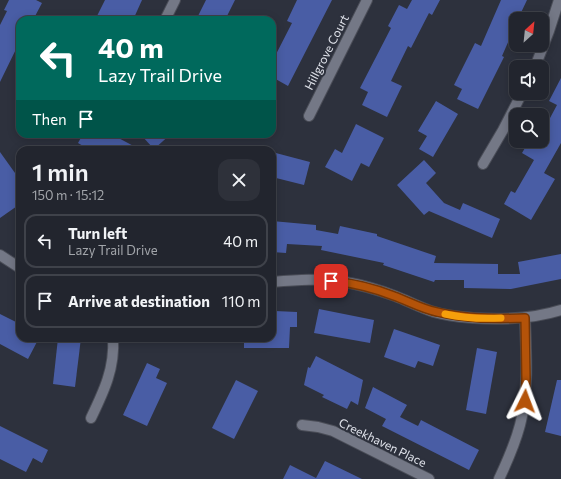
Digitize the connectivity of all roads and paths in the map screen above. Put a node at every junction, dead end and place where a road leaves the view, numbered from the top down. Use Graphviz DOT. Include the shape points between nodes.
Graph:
graph roads {
  1 [pos="175,0"];
  2 [pos="367,0"];
  3 [pos="559,0"];
  4 [pos="167,16"];
  5 [pos="538,60"];
  6 [pos="518,100"];
  7 [pos="309,116"];
  8 [pos="483,164"];
  9 [pos="0,255"];
  10 [pos="16,265"];
  11 [pos="276,282"];
  12 [pos="561,310"];
  13 [pos="525,318"];
  14 [pos="113,342"];
  15 [pos="92,418"];
  16 [pos="302,425"];
  17 [pos="429,479"];
  18 [pos="498,479"];
  1 -- 4 [label="street"];
  2 -- 7 [label="street, Hillgrove Court"];
  3 -- 5 [label="street"];
  6 -- 8 [label="street"];
  9 -- 10 [label="street"];
  11 -- 13 [label="street" via="344,282 374,289 435,312 460,317"];
  12 -- 13 [label="street"];
  13 -- 18 [label="street" via="525,401 512,450"];
  14 -- 15 [label="street" via="111,370"];
  16 -- 17 [label="street, Creekhaven Place" via="333,431"];
}
